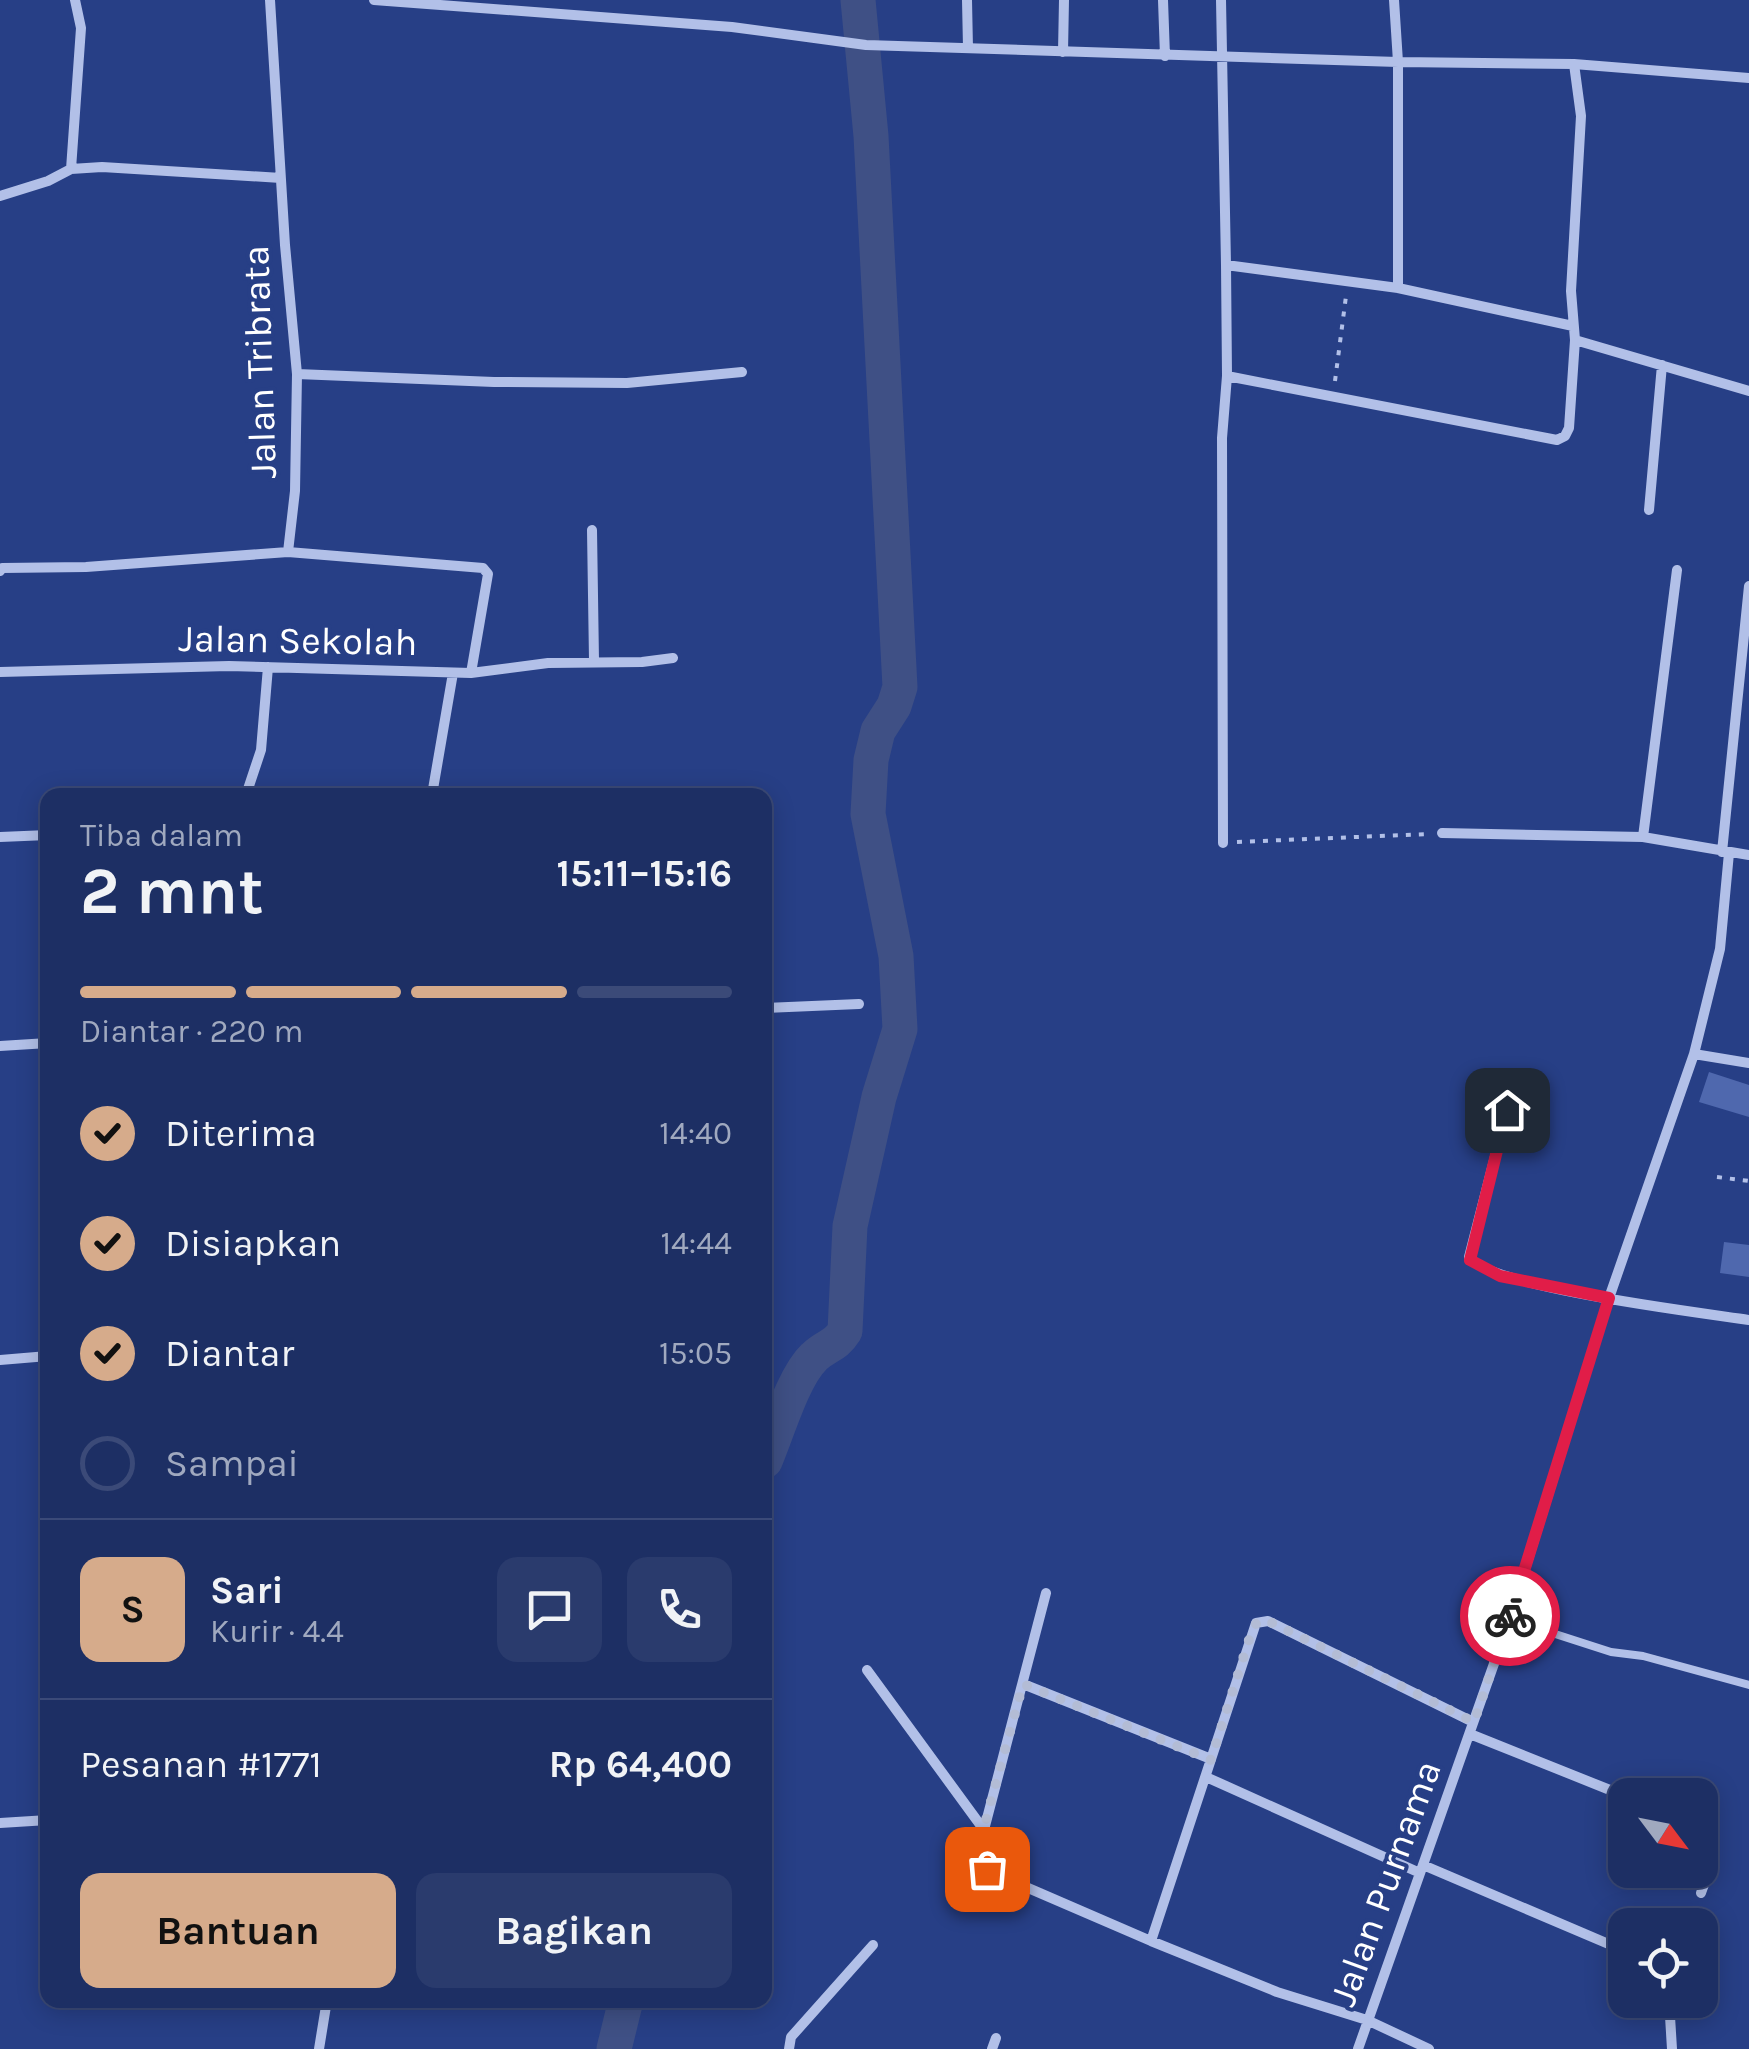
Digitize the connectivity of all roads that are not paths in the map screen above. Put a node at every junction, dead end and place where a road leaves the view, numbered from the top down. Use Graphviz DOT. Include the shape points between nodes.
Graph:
graph roads {
  1 [pos="75,0"];
  2 [pos="270,0"];
  3 [pos="374,0"];
  4 [pos="967,0"];
  5 [pos="1064,0"];
  6 [pos="1163,0"];
  7 [pos="1221,0"];
  8 [pos="1394,0"];
  9 [pos="518,5"];
  10 [pos="968,48"];
  11 [pos="1064,52"];
  12 [pos="1165,56"];
  13 [pos="1224,57"];
  14 [pos="1398,62"];
  15 [pos="1574,64"];
  16 [pos="1749,78"];
  17 [pos="71,169"];
  18 [pos="281,178"];
  19 [pos="0,196"];
  20 [pos="1226,264"];
  21 [pos="1398,288"];
  22 [pos="1573,326"];
  23 [pos="1575,340"];
  24 [pos="1662,365"];
  25 [pos="742,372"];
  26 [pos="297,374"];
  27 [pos="1227,376"];
  28 [pos="1749,391"];
  29 [pos="1649,510"];
  30 [pos="592,530"];
  31 [pos="288,552"];
  32 [pos="1,569"];
  33 [pos="1677,570"];
  34 [pos="1749,586"];
  35 [pos="673,658"];
  36 [pos="594,662"];
  37 [pos="268,667"];
  38 [pos="0,672"];
  39 [pos="453,673"];
  40 [pos="471,673"];
  41 [pos="248,788"];
  42 [pos="433,788"];
  43 [pos="1442,833"];
  44 [pos="40,834"];
  45 [pos="1644,836"];
  46 [pos="0,837"];
  47 [pos="1223,843"];
  48 [pos="1726,852"];
  49 [pos="1749,855"];
  50 [pos="859,1004"];
  51 [pos="772,1008"];
  52 [pos="40,1044"];
  53 [pos="0,1046"];
  54 [pos="1694,1054"];
  55 [pos="1749,1063"];
  56 [pos="1507,1110"];
  57 [pos="1609,1298"];
  58 [pos="1749,1320"];
  59 [pos="40,1357"];
  60 [pos="0,1360"];
  61 [pos="1046,1593"];
  62 [pos="1508,1624"];
  63 [pos="867,1670"];
  64 [pos="1023,1684"];
  65 [pos="1749,1685"];
  66 [pos="1471,1728"];
  67 [pos="1211,1760"];
  68 [pos="1206,1777"];
  69 [pos="1608,1788"];
  70 [pos="40,1820"];
  71 [pos="0,1823"];
  72 [pos="984,1830"];
  73 [pos="1421,1869"];
  74 [pos="1702,1888"];
  75 [pos="1701,1893"];
  76 [pos="1151,1941"];
  77 [pos="1608,1944"];
  78 [pos="873,1945"];
  79 [pos="326,2008"];
  80 [pos="1671,2018"];
  81 [pos="1367,2020"];
  82 [pos="320,2049"];
  83 [pos="788,2049"];
  84 [pos="1358,2049"];
  85 [pos="1429,2049"];
  86 [pos="1672,2049"];
  1 -- 17 [label="street" via="80,28"];
  2 -- 18 [label="street, Jalan Tribrata"];
  3 -- 9 [label="street"];
  4 -- 10 [label="street"];
  5 -- 11 [label="street"];
  6 -- 12 [label="street"];
  7 -- 13 [label="street"];
  8 -- 14 [label="street"];
  9 -- 10 [label="street" via="843,42"];
  10 -- 11 [label="street"];
  11 -- 12 [label="street"];
  12 -- 13 [label="street"];
  13 -- 14 [label="street"];
  13 -- 20 [label="street"];
  14 -- 15 [label="street"];
  14 -- 21 [label="street"];
  15 -- 16 [label="street"];
  15 -- 22 [label="street" via="1581,116"];
  17 -- 18 [label="street"];
  17 -- 19 [label="street"];
  18 -- 26 [label="street, Jalan Tribrata"];
  20 -- 21 [label="street"];
  20 -- 27 [label="street"];
  21 -- 22 [label="street"];
  22 -- 23 [label="street"];
  23 -- 24 [label="street"];
  23 -- 27 [label="street" via="1569,428 1557,440"];
  24 -- 28 [label="street"];
  24 -- 29 [label="street"];
  25 -- 26 [label="street" via="628,383"];
  26 -- 31 [label="street, Jalan Tribrata"];
  27 -- 47 [label="street"];
  30 -- 36 [label="street"];
  31 -- 32 [label="street"];
  31 -- 40 [label="street" via="484,568 486,594"];
  33 -- 45 [label="street"];
  34 -- 48 [label="street, Jalan Purnama"];
  35 -- 36 [label="street, Jalan Sekolah"];
  36 -- 40 [label="street, Jalan Sekolah"];
  37 -- 38 [label="street, Jalan Sekolah"];
  37 -- 39 [label="street, Jalan Sekolah"];
  37 -- 41 [label="street" via="261,750"];
  39 -- 40 [label="street, Jalan Sekolah"];
  39 -- 42 [label="street"];
  43 -- 45 [label="street"];
  44 -- 46 [label="street"];
  45 -- 48 [label="street"];
  48 -- 49 [label="street"];
  48 -- 54 [label="street, Jalan Purnama" via="1714,980"];
  50 -- 51 [label="street"];
  52 -- 53 [label="street"];
  54 -- 55 [label="street"];
  54 -- 57 [label="street, Jalan Purnama"];
  56 -- 57 [label="street" via="1470,1260 1500,1276"];
  57 -- 58 [label="street"];
  57 -- 62 [label="street, Jalan Purnama"];
  59 -- 60 [label="street"];
  61 -- 64 [label="street"];
  62 -- 65 [label="lane"];
  62 -- 66 [label="street, Jalan Purnama"];
  63 -- 72 [label="street"];
  64 -- 67 [label="street"];
  64 -- 72 [label="street"];
  66 -- 67 [label="street" via="1264,1620 1253,1627"];
  66 -- 69 [label="street"];
  66 -- 73 [label="street, Jalan Purnama"];
  67 -- 68 [label="street"];
  68 -- 73 [label="street"];
  68 -- 76 [label="street"];
  70 -- 71 [label="street"];
  72 -- 76 [label="street" via="978,1855 987,1869"];
  73 -- 77 [label="street"];
  73 -- 81 [label="street, Jalan Purnama"];
  74 -- 75 [label="street"];
  76 -- 81 [label="street"];
  78 -- 83 [label="street"];
  79 -- 82 [label="street"];
  80 -- 86 [label="street"];
  81 -- 84 [label="street, Jalan Purnama"];
  81 -- 85 [label="street"];
}
